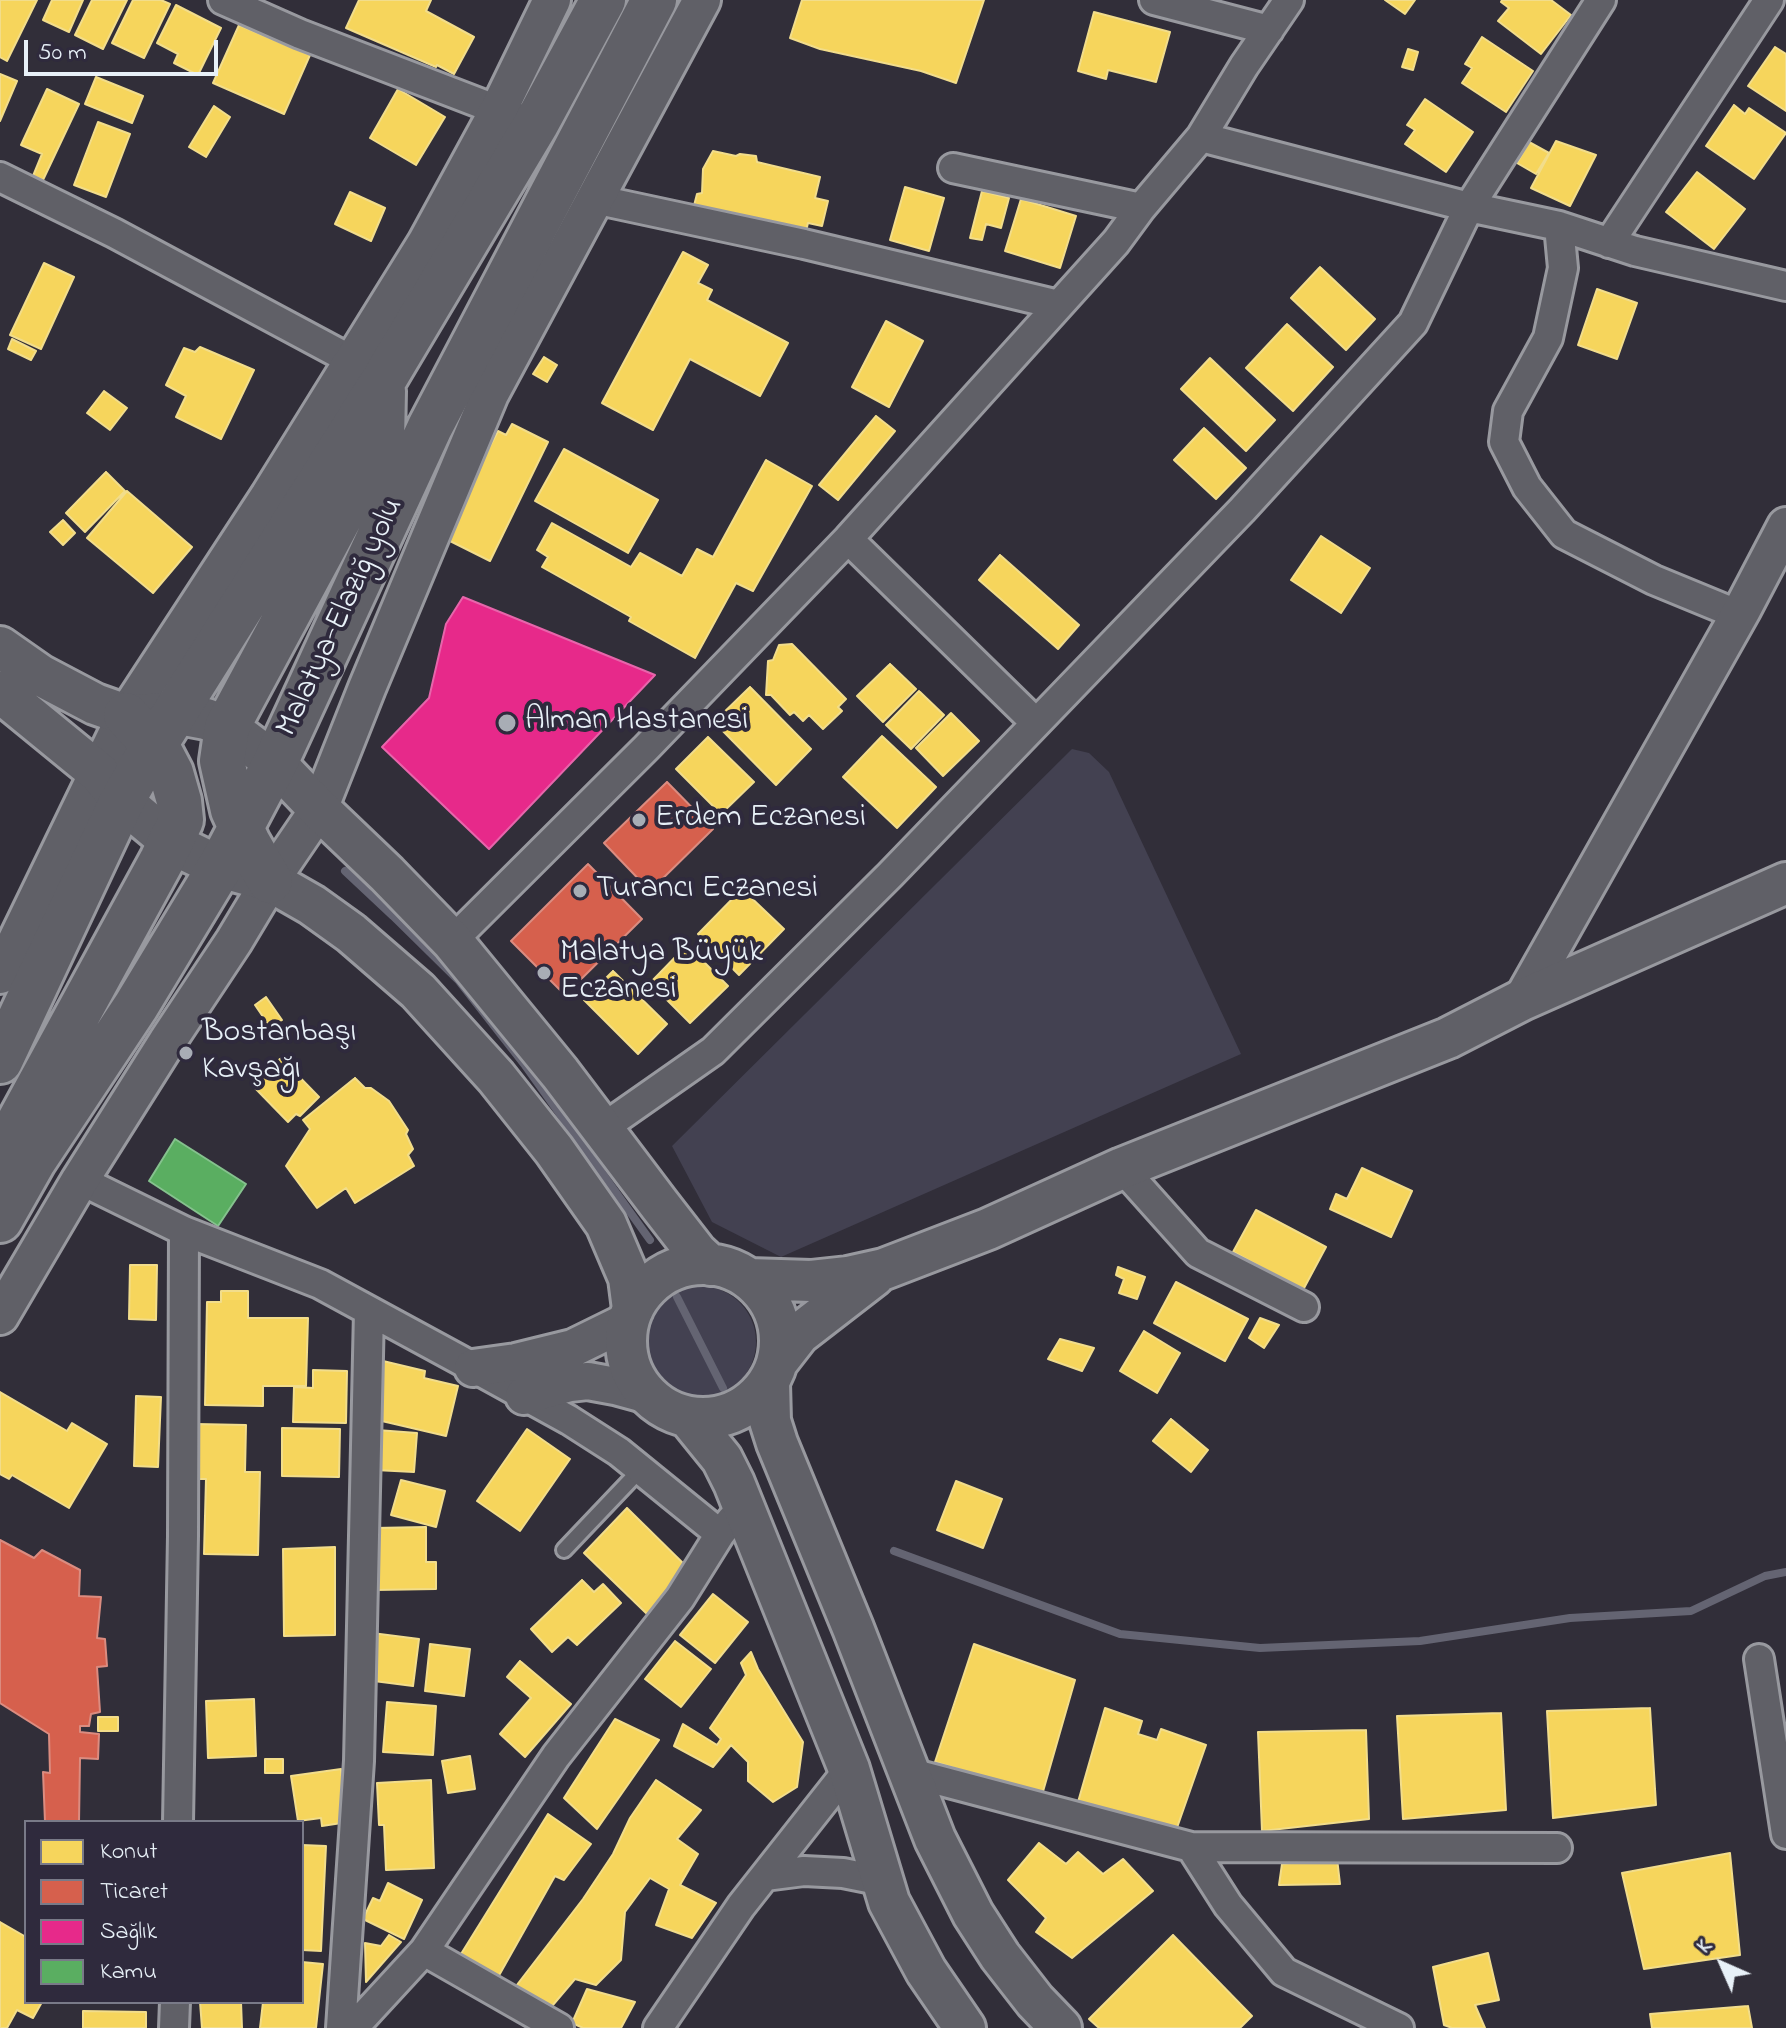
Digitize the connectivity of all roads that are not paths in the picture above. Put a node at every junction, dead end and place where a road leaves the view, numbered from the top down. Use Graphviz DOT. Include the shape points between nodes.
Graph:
graph roads {
  1 [pos="223,0"];
  2 [pos="552,0"];
  3 [pos="603,0"];
  4 [pos="654,0"];
  5 [pos="702,0"];
  6 [pos="1154,0"];
  7 [pos="1289,0"];
  8 [pos="1601,0"];
  9 [pos="1769,0"];
  10 [pos="1269,30"];
  11 [pos="517,118"];
  12 [pos="1201,137"];
  13 [pos="953,168"];
  14 [pos="0,177"];
  15 [pos="594,199"];
  16 [pos="1469,207"];
  17 [pos="1141,208"];
  18 [pos="1559,226"];
  19 [pos="1609,243"];
  20 [pos="1786,286"];
  21 [pos="1059,305"];
  22 [pos="368,371"];
  23 [pos="1786,526"];
  24 [pos="848,539"];
  25 [pos="1739,615"];
  26 [pos="0,647"];
  27 [pos="0,692"];
  28 [pos="230,720"];
  29 [pos="1036,723"];
  30 [pos="151,725"];
  31 [pos="280,752"];
  32 [pos="109,802"];
  33 [pos="319,809"];
  34 [pos="241,828"];
  35 [pos="167,851"];
  36 [pos="220,867"];
  37 [pos="270,881"];
  38 [pos="1786,883"];
  39 [pos="452,941"];
  40 [pos="0,975"];
  41 [pos="1522,1000"];
  42 [pos="0,1061"];
  43 [pos="603,1128"];
  44 [pos="0,1157"];
  45 [pos="1122,1168"];
  46 [pos="80,1180"];
  47 [pos="0,1220"];
  48 [pos="184,1231"];
  49 [pos="710,1265"];
  50 [pos="884,1269"];
  51 [pos="749,1279"];
  52 [pos="1304,1307"];
  53 [pos="369,1311"];
  54 [pos="632,1315"];
  55 [pos="0,1316"];
  56 [pos="473,1368"];
  57 [pos="774,1372"];
  58 [pos="648,1395"];
  59 [pos="524,1396"];
  60 [pos="688,1417"];
  61 [pos="641,1469"];
  62 [pos="732,1520"];
  63 [pos="564,1550"];
  64 [pos="1759,1659"];
  65 [pos="849,1769"];
  66 [pos="911,1773"];
  67 [pos="178,1820"];
  68 [pos="1786,1834"];
  69 [pos="1191,1847"];
  70 [pos="1557,1848"];
  71 [pos="765,1876"];
  72 [pos="883,1881"];
  73 [pos="424,1951"];
  74 [pos="175,2004"];
  75 [pos="174,2028"];
  76 [pos="341,2028"];
  77 [pos="353,2028"];
  78 [pos="559,2028"];
  79 [pos="658,2028"];
  80 [pos="965,2028"];
  81 [pos="1061,2028"];
  82 [pos="1399,2028"];
  1 -- 11 [label="street"];
  2 -- 11 [label="street"];
  3 -- 11 [label="highway"];
  4 -- 31 [label="highway, Malatya-Elazığ yolu" via="430,427"];
  5 -- 15 [label="street"];
  6 -- 10 [label="street"];
  7 -- 10 [label="street"];
  8 -- 16 [label="street"];
  9 -- 19 [label="street"];
  10 -- 12 [label="street"];
  11 -- 22 [label="highway"];
  12 -- 16 [label="street"];
  12 -- 17 [label="street"];
  13 -- 17 [label="street"];
  14 -- 22 [label="street"];
  15 -- 21 [label="street"];
  15 -- 33 [label="street" via="490,394"];
  16 -- 18 [label="street"];
  16 -- 29 [label="street" via="1413,323"];
  17 -- 21 [label="street"];
  18 -- 19 [label="street"];
  18 -- 25 [label="street" via="1563,268 1548,338 1508,411 1504,442 1527,487 1564,534"];
  19 -- 20 [label="street"];
  21 -- 24 [label="street"];
  22 -- 28 [label="highway" via="382,439"];
  22 -- 30 [label="highway"];
  23 -- 25 [label="street"];
  24 -- 29 [label="street"];
  24 -- 39 [label="street"];
  25 -- 41 [label="street"];
  26 -- 30 [label="main road" via="95,704"];
  27 -- 32 [label="main road"];
  28 -- 30 [label="main road"];
  28 -- 31 [label="highway"];
  28 -- 34 [label="highway" via="222,761"];
  29 -- 43 [label="street" via="713,1051"];
  30 -- 32 [label="highway"];
  30 -- 35 [label="highway" via="179,801 181,820"];
  31 -- 33 [label="main road"];
  31 -- 34 [label="highway, Malatya-Elazığ yolu"];
  32 -- 35 [label="highway"];
  32 -- 40 [label="street"];
  32 -- 42 [label="highway"];
  33 -- 37 [label="street"];
  33 -- 39 [label="main road"];
  34 -- 36 [label="highway, Malatya-Elazığ yolu"];
  34 -- 37 [label="highway"];
  35 -- 36 [label="main road"];
  35 -- 44 [label="highway"];
  36 -- 37 [label="main road"];
  36 -- 47 [label="highway, Malatya-Elazığ yolu"];
  37 -- 46 [label="street"];
  37 -- 54 [label="main road" via="362,942 418,991 496,1077 606,1224 629,1278"];
  38 -- 41 [label="main road"];
  39 -- 43 [label="main road"];
  41 -- 45 [label="main road" via="1448,1038"];
  43 -- 49 [label="main road"];
  45 -- 50 [label="main road"];
  45 -- 52 [label="street" via="1198,1253"];
  46 -- 48 [label="street"];
  46 -- 55 [label="street"];
  48 -- 53 [label="street" via="320,1284"];
  48 -- 67 [label="street"];
  49 -- 51 [label="main road"];
  49 -- 54 [label="main road" via="668,1273 648,1288"];
  50 -- 51 [label="main road" via="811,1281"];
  50 -- 57 [label="main road" via="799,1334"];
  51 -- 57 [label="main road" via="777,1315 781,1338"];
  53 -- 56 [label="street"];
  53 -- 76 [label="street" via="359,1761"];
  54 -- 56 [label="street" via="573,1348"];
  54 -- 58 [label="main road" via="628,1360"];
  56 -- 59 [label="street"];
  57 -- 60 [label="main road" via="753,1400 734,1413"];
  57 -- 66 [label="main road" via="770,1421 777,1443"];
  58 -- 59 [label="street" via="588,1381"];
  58 -- 60 [label="main road"];
  59 -- 61 [label="street"];
  60 -- 62 [label="main road" via="734,1483"];
  61 -- 62 [label="street"];
  61 -- 63 [label="lane"];
  62 -- 65 [label="main road"];
  62 -- 73 [label="street" via="680,1598 556,1756"];
  64 -- 68 [label="street"];
  65 -- 71 [label="street"];
  65 -- 72 [label="main road"];
  66 -- 69 [label="street"];
  66 -- 81 [label="main road" via="935,1839 973,1914 1000,1956"];
  69 -- 70 [label="street"];
  69 -- 82 [label="street" via="1228,1905 1284,1972"];
  71 -- 72 [label="street" via="804,1871"];
  71 -- 79 [label="street"];
  72 -- 80 [label="main road" via="926,1971"];
  73 -- 77 [label="street"];
  73 -- 78 [label="street"];
  74 -- 75 [label="street"];
}
